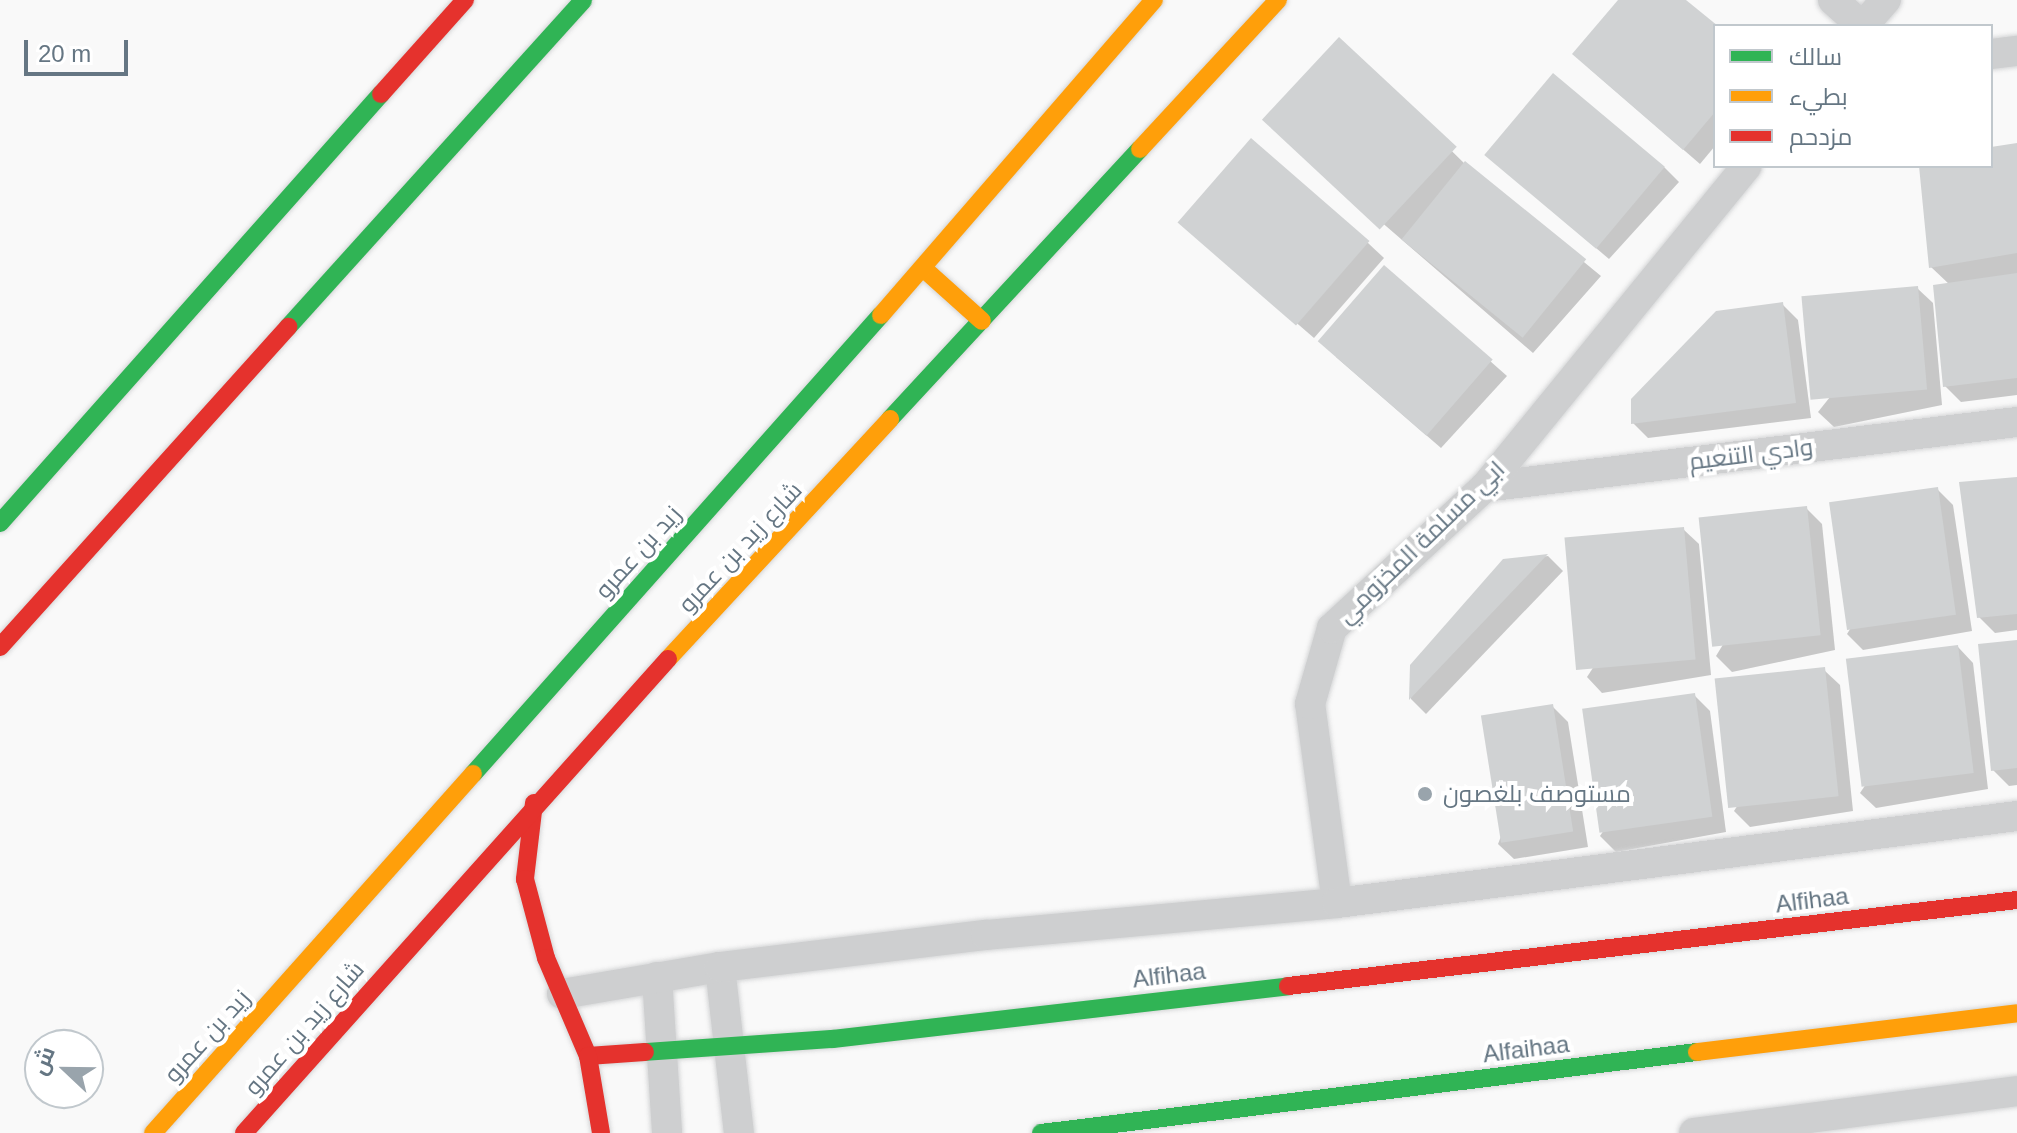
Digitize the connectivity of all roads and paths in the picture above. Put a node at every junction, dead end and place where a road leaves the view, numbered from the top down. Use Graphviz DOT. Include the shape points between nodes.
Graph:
graph roads {
  1 [pos="465,0"];
  2 [pos="583,0"];
  3 [pos="1140,0"];
  4 [pos="1154,0"];
  5 [pos="1278,0"];
  6 [pos="1833,0"];
  7 [pos="1886,0"];
  8 [pos="1860,24"];
  9 [pos="1864,24"];
  10 [pos="2017,51"];
  11 [pos="1993,54"];
  12 [pos="1080,85"];
  13 [pos="1745,168"];
  14 [pos="923,268"];
  15 [pos="982,321"];
  16 [pos="2017,422"];
  17 [pos="1485,487"];
  18 [pos="0,523"];
  19 [pos="0,647"];
  20 [pos="534,803"];
  21 [pos="2017,816"];
  22 [pos="2017,900"];
  23 [pos="1337,903"];
  24 [pos="720,967"];
  25 [pos="657,977"];
  26 [pos="562,994"];
  27 [pos="2017,1013"];
  28 [pos="729,1046"];
  29 [pos="662,1052"];
  30 [pos="588,1056"];
  31 [pos="2017,1091"];
  32 [pos="153,1133"];
  33 [pos="244,1133"];
  34 [pos="601,1133"];
  35 [pos="667,1133"];
  36 [pos="739,1133"];
  37 [pos="1041,1133"];
  38 [pos="1694,1133"];
  1 -- 18 [label="main road"];
  2 -- 19 [label="main road"];
  3 -- 12 [label="main road"];
  4 -- 12 [label="main road, زيد بن عمرو"];
  5 -- 15 [label="main road, شارع زيد بن عمرو"];
  6 -- 8 [label="street"];
  7 -- 9 [label="street"];
  10 -- 11 [label="street"];
  12 -- 14 [label="main road, زيد بن عمرو"];
  13 -- 17 [label="street, ابي مسلمة المخزومي"];
  14 -- 15 [label="main road"];
  14 -- 32 [label="main road, زيد بن عمرو"];
  15 -- 20 [label="main road, شارع زيد بن عمرو"];
  16 -- 17 [label="street, وادي التنعيم"];
  17 -- 23 [label="street, ابي مسلمة المخزومي" via="1332,628 1310,704"];
  20 -- 26 [label="main road" via="525,879 546,958"];
  20 -- 33 [label="main road, شارع زيد بن عمرو"];
  21 -- 23 [label="street"];
  22 -- 28 [label="main road, Alfihaa" via="833,1039"];
  23 -- 24 [label="street" via="986,935"];
  24 -- 25 [label="street"];
  24 -- 28 [label="street"];
  25 -- 26 [label="street"];
  25 -- 29 [label="street"];
  26 -- 30 [label="main road"];
  27 -- 37 [label="main road, Alfaihaa"];
  28 -- 29 [label="main road, Alfihaa"];
  28 -- 36 [label="street"];
  29 -- 30 [label="main road, Alfihaa"];
  29 -- 35 [label="street"];
  30 -- 34 [label="main road"];
  31 -- 38 [label="street"];
}
